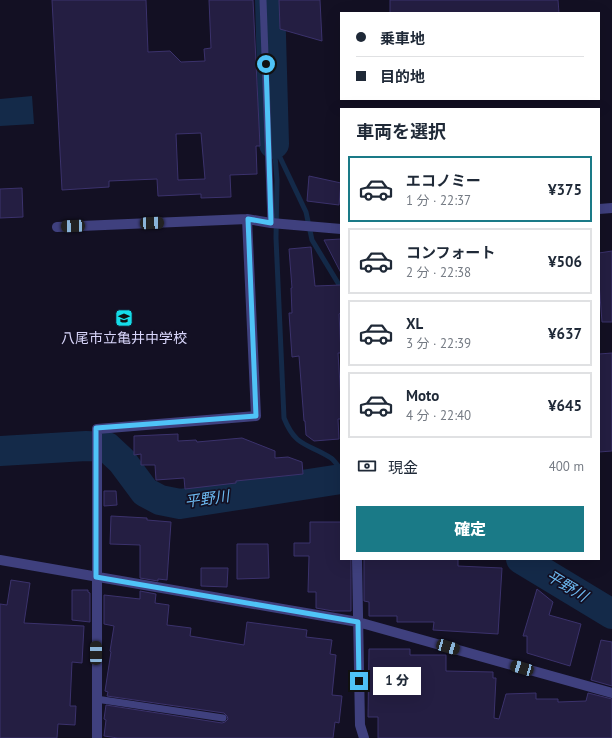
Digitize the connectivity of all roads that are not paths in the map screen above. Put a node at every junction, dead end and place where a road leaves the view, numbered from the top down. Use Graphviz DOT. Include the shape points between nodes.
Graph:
graph roads {
  1 [pos="263,0"];
  2 [pos="612,208"];
  3 [pos="600,209"];
  4 [pos="248,219"];
  5 [pos="271,223"];
  6 [pos="57,227"];
  7 [pos="340,229"];
  8 [pos="0,560"];
  9 [pos="357,560"];
  10 [pos="96,577"];
  11 [pos="358,622"];
  12 [pos="612,693"];
  13 [pos="96,699"];
  14 [pos="224,718"];
  15 [pos="96,738"];
  16 [pos="364,738"];
  1 -- 5 [label="lane"];
  2 -- 3 [label="street"];
  4 -- 5 [label="street"];
  4 -- 6 [label="street"];
  4 -- 10 [label="street" via="256,416 96,428"];
  5 -- 7 [label="street"];
  8 -- 10 [label="street"];
  9 -- 11 [label="street"];
  10 -- 11 [label="street"];
  10 -- 13 [label="street"];
  11 -- 12 [label="street"];
  11 -- 16 [label="street" via="360,725"];
  13 -- 14 [label="lane"];
  13 -- 15 [label="street"];
}
